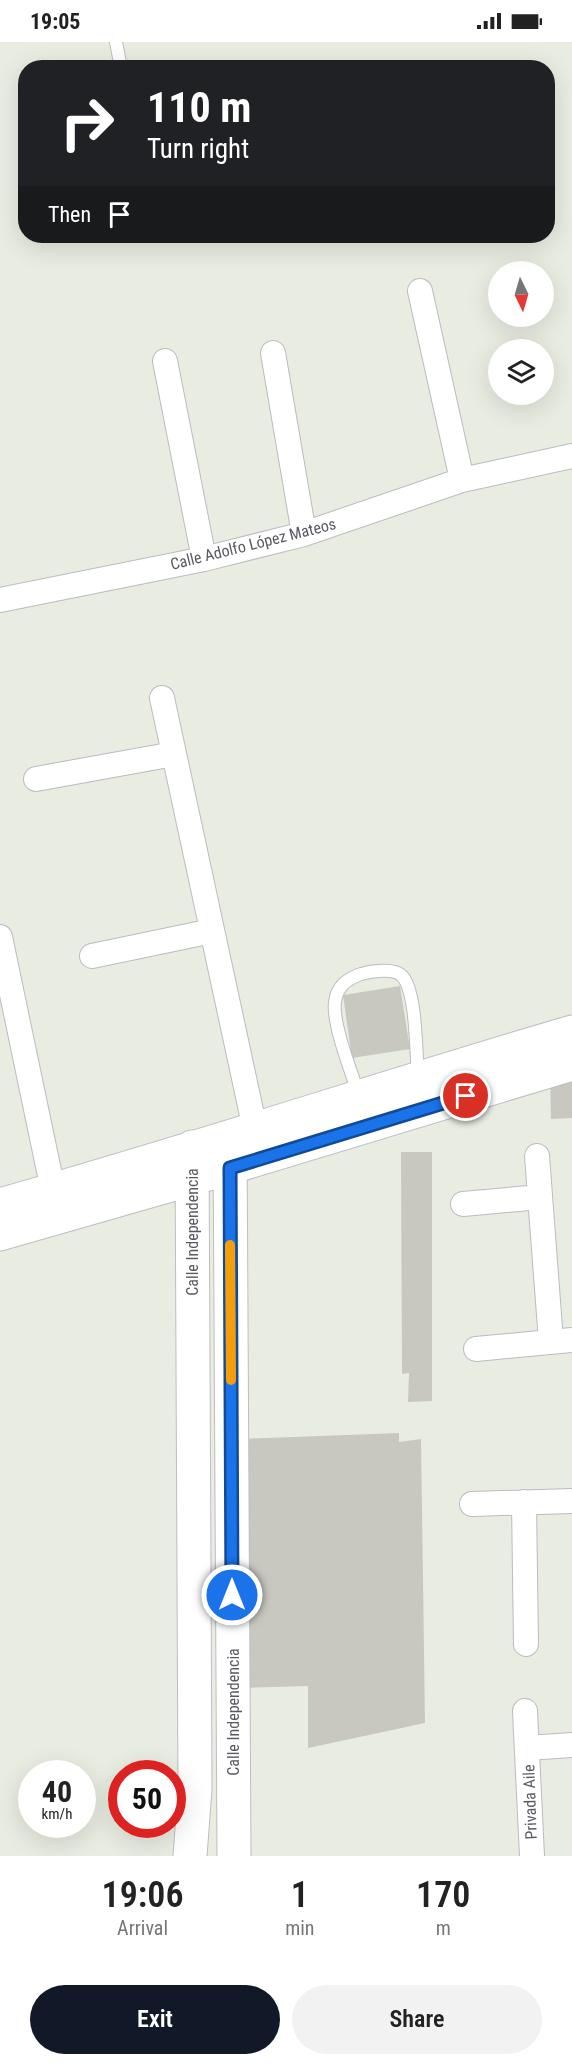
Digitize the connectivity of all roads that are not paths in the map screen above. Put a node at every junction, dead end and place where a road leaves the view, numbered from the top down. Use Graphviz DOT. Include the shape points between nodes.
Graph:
graph roads {
  1 [pos="116,42"];
  2 [pos="119,60"];
  3 [pos="420,291"];
  4 [pos="273,353"];
  5 [pos="165,361"];
  6 [pos="572,456"];
  7 [pos="462,480"];
  8 [pos="304,534"];
  9 [pos="204,559"];
  10 [pos="0,600"];
  11 [pos="162,698"];
  12 [pos="174,754"];
  13 [pos="36,779"];
  14 [pos="212,931"];
  15 [pos="0,937"];
  16 [pos="92,956"];
  17 [pos="572,1032"];
  18 [pos="572,1064"];
  19 [pos="421,1093"];
  20 [pos="365,1110"];
  21 [pos="238,1145"];
  22 [pos="537,1156"];
  23 [pos="192,1163"];
  24 [pos="53,1190"];
  25 [pos="540,1197"];
  26 [pos="463,1204"];
  27 [pos="0,1205"];
  28 [pos="0,1234"];
  29 [pos="561,1341"];
  30 [pos="476,1349"];
  31 [pos="572,1501"];
  32 [pos="524,1502"];
  33 [pos="472,1504"];
  34 [pos="526,1644"];
  35 [pos="525,1712"];
  36 [pos="572,1745"];
  37 [pos="527,1748"];
  38 [pos="190,1856"];
  39 [pos="234,1856"];
  40 [pos="532,1856"];
  1 -- 2 [label="lane"];
  3 -- 7 [label="street"];
  4 -- 8 [label="street"];
  5 -- 9 [label="street"];
  6 -- 7 [label="street, Calle Adolfo López Mateos"];
  7 -- 8 [label="street, Calle Adolfo López Mateos"];
  8 -- 9 [label="street, Calle Adolfo López Mateos"];
  9 -- 10 [label="street, Calle Adolfo López Mateos"];
  11 -- 12 [label="street"];
  12 -- 13 [label="street"];
  12 -- 14 [label="street"];
  14 -- 16 [label="street"];
  14 -- 21 [label="street"];
  15 -- 24 [label="street"];
  17 -- 19 [label="main road"];
  18 -- 19 [label="main road"];
  19 -- 20 [label="main road"];
  19 -- 20 [label="lane" via="412,1001 406,981 394,971 367,972 349,978 340,987 335,1003 338,1025"];
  20 -- 21 [label="main road"];
  20 -- 21 [label="main road"];
  21 -- 23 [label="main road"];
  21 -- 39 [label="main road, Calle Independencia"];
  22 -- 25 [label="street"];
  23 -- 24 [label="main road"];
  23 -- 28 [label="main road"];
  23 -- 38 [label="main road, Calle Independencia" via="195,1790"];
  24 -- 27 [label="main road"];
  25 -- 26 [label="street"];
  25 -- 29 [label="street"];
  29 -- 30 [label="street"];
  31 -- 32 [label="street"];
  32 -- 33 [label="street"];
  32 -- 34 [label="street"];
  35 -- 37 [label="street, Privada Aile"];
  36 -- 37 [label="street, Privada Aile"];
  37 -- 40 [label="street, Privada Aile"];
}
